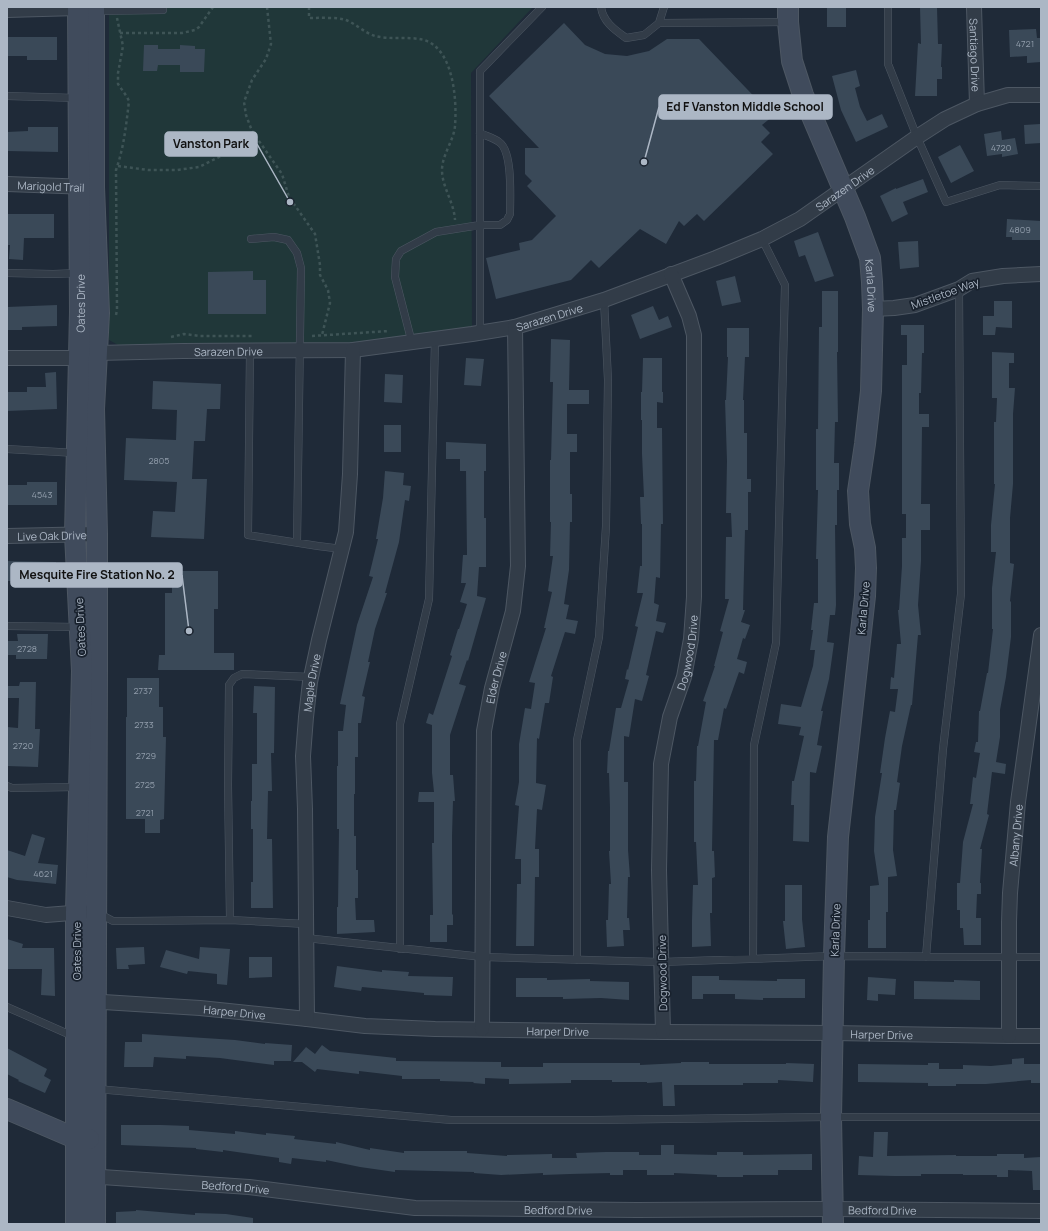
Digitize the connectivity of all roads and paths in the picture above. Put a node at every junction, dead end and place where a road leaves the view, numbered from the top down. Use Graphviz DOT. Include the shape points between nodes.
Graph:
graph roads {
  1 [pos="162,7"];
  2 [pos="213,7"];
  3 [pos="267,7"];
  4 [pos="308,7"];
  5 [pos="542,7"];
  6 [pos="601,7"];
  7 [pos="664,7"];
  8 [pos="888,7"];
  9 [pos="974,7"];
  10 [pos="86,8"];
  11 [pos="7,10"];
  12 [pos="117,10"];
  13 [pos="788,14"];
  14 [pos="659,23"];
  15 [pos="120,32"];
  16 [pos="1041,95"];
  17 [pos="7,96"];
  18 [pos="78,98"];
  19 [pos="977,104"];
  20 [pos="480,133"];
  21 [pos="254,134"];
  22 [pos="916,137"];
  23 [pos="118,166"];
  24 [pos="7,184"];
  25 [pos="1041,186"];
  26 [pos="86,187"];
  27 [pos="842,189"];
  28 [pos="480,225"];
  29 [pos="455,229"];
  30 [pos="251,238"];
  31 [pos="762,238"];
  32 [pos="7,273"];
  33 [pos="79,273"];
  34 [pos="671,274"];
  35 [pos="1041,274"];
  36 [pos="959,289"];
  37 [pos="604,300"];
  38 [pos="873,309"];
  39 [pos="113,321"];
  40 [pos="515,327"];
  41 [pos="480,333"];
  42 [pos="322,335"];
  43 [pos="258,336"];
  44 [pos="301,337"];
  45 [pos="410,338"];
  46 [pos="164,339"];
  47 [pos="435,340"];
  48 [pos="353,350"];
  49 [pos="250,351"];
  50 [pos="301,351"];
  51 [pos="97,353"];
  52 [pos="7,358"];
  53 [pos="78,358"];
  54 [pos="7,449"];
  55 [pos="77,453"];
  56 [pos="97,534"];
  57 [pos="75,535"];
  58 [pos="7,536"];
  59 [pos="297,543"];
  60 [pos="342,549"];
  61 [pos="7,626"];
  62 [pos="80,627"];
  63 [pos="1041,635"];
  64 [pos="311,676"];
  65 [pos="7,786"];
  66 [pos="79,788"];
  67 [pos="7,908"];
  68 [pos="76,912"];
  69 [pos="96,912"];
  70 [pos="230,920"];
  71 [pos="306,931"];
  72 [pos="400,949"];
  73 [pos="834,956"];
  74 [pos="483,957"];
  75 [pos="926,957"];
  76 [pos="1009,957"];
  77 [pos="1041,957"];
  78 [pos="753,959"];
  79 [pos="577,960"];
  80 [pos="661,962"];
  81 [pos="76,1000"];
  82 [pos="96,1001"];
  83 [pos="7,1007"];
  84 [pos="307,1018"];
  85 [pos="482,1030"];
  86 [pos="663,1032"];
  87 [pos="833,1033"];
  88 [pos="1009,1036"];
  89 [pos="1041,1036"];
  90 [pos="76,1038"];
  91 [pos="96,1089"];
  92 [pos="7,1109"];
  93 [pos="1041,1117"];
  94 [pos="831,1118"];
  95 [pos="86,1139"];
  96 [pos="86,1176"];
  97 [pos="1041,1211"];
  98 [pos="833,1216"];
  99 [pos="76,1224"];
  100 [pos="95,1224"];
  1 -- 12 [label="lane" via="163,10"];
  2 -- 15 [label="path" via="195,30 182,33"];
  3 -- 21 [label="path" via="271,44 266,58 252,80 244,102 246,116"];
  4 -- 29 [label="path" via="309,18 344,19 375,36 424,40 436,48 446,60 452,75 456,102 455,128 442,169 454,213"];
  5 -- 20 [label="lane" via="480,71"];
  6 -- 14 [label="lane" via="602,14 613,29 626,38 644,35"];
  7 -- 14 [label="lane"];
  8 -- 22 [label="lane" via="888,64"];
  9 -- 19 [label="street, Santiago Drive"];
  10 -- 11 [label="street"];
  10 -- 12 [label="lane"];
  10 -- 18 [label="main road, Oates Drive"];
  10 -- 26 [label="main road, Oates Drive"];
  12 -- 15 [label="path"];
  13 -- 14 [label="lane"];
  13 -- 27 [label="main road, Karla Drive" via="794,68"];
  15 -- 23 [label="path" via="123,46 118,84 128,102 122,155"];
  16 -- 19 [label="street, Sarazen Drive" via="1008,95"];
  17 -- 18 [label="lane"];
  18 -- 26 [label="main road, Oates Drive"];
  19 -- 22 [label="street, Sarazen Drive" via="945,119"];
  20 -- 28 [label="lane"];
  20 -- 28 [label="lane" via="500,142 506,151 510,214 500,225"];
  21 -- 23 [label="path" via="225,154 199,167 148,170"];
  21 -- 42 [label="path" via="282,174 289,197 314,234 320,275 328,290 330,303"];
  22 -- 25 [label="lane" via="946,202 1000,186"];
  22 -- 27 [label="street, Sarazen Drive"];
  23 -- 39 [label="path" via="117,310"];
  24 -- 26 [label="street, Marigold Trail"];
  26 -- 33 [label="main road, Oates Drive"];
  26 -- 51 [label="main road, Oates Drive" via="99,313"];
  27 -- 31 [label="street, Sarazen Drive" via="800,219"];
  27 -- 38 [label="main road, Karla Drive" via="870,258"];
  28 -- 29 [label="lane"];
  28 -- 41 [label="lane"];
  29 -- 45 [label="lane" via="436,232 401,252 396,259 394,277"];
  30 -- 44 [label="lane" via="274,236 288,240 297,253 301,268"];
  31 -- 34 [label="street, Sarazen Drive"];
  31 -- 78 [label="lane" via="785,285 776,643 754,745"];
  32 -- 33 [label="lane"];
  33 -- 53 [label="main road, Oates Drive"];
  34 -- 37 [label="street, Sarazen Drive"];
  34 -- 80 [label="street, Dogwood Drive" via="690,316 694,335 694,597 691,639 684,678 670,717 661,764"];
  35 -- 36 [label="street, Mistletoe Way" via="972,281"];
  36 -- 38 [label="street, Mistletoe Way" via="915,305"];
  36 -- 75 [label="lane" via="961,594 943,749"];
  37 -- 40 [label="street, Sarazen Drive"];
  37 -- 79 [label="lane" via="608,380 606,526 599,637 577,740"];
  38 -- 73 [label="main road, Karla Drive" via="871,392 858,491 860,524 865,548 866,596 838,837"];
  40 -- 41 [label="street, Sarazen Drive"];
  40 -- 74 [label="street, Elder Drive" via="518,566 513,611 492,688 484,731"];
  41 -- 47 [label="street, Sarazen Drive"];
  42 -- 44 [label="path"];
  42 -- 45 [label="path" via="396,330"];
  43 -- 46 [label="path" via="184,334"];
  44 -- 50 [label="lane"];
  45 -- 47 [label="street, Sarazen Drive"];
  45 -- 48 [label="street, Sarazen Drive"];
  47 -- 72 [label="lane" via="429,599 400,724"];
  48 -- 50 [label="street, Sarazen Drive"];
  48 -- 60 [label="street, Maple Drive" via="350,474 346,532"];
  49 -- 50 [label="street, Sarazen Drive"];
  49 -- 51 [label="street, Sarazen Drive"];
  49 -- 59 [label="lane" via="248,535"];
  50 -- 59 [label="lane"];
  51 -- 53 [label="street, Sarazen Drive"];
  51 -- 56 [label="main road, Oates Drive" via="94,409"];
  52 -- 53 [label="street, Sarazen Drive"];
  53 -- 55 [label="main road, Oates Drive"];
  54 -- 55 [label="lane"];
  55 -- 57 [label="main road, Oates Drive"];
  56 -- 57 [label="street, Live Oak Drive"];
  56 -- 69 [label="main road, Oates Drive"];
  57 -- 58 [label="street, Live Oak Drive"];
  57 -- 62 [label="main road, Oates Drive"];
  59 -- 60 [label="lane"];
  60 -- 64 [label="street, Maple Drive"];
  61 -- 62 [label="lane"];
  62 -- 66 [label="main road, Oates Drive" via="82,671"];
  63 -- 76 [label="street, Albany Drive" via="1018,802"];
  64 -- 70 [label="lane" via="242,674 234,678 229,685"];
  64 -- 71 [label="street, Maple Drive" via="303,756 306,809"];
  65 -- 66 [label="lane"];
  66 -- 68 [label="main road, Oates Drive"];
  67 -- 68 [label="street" via="46,915"];
  68 -- 69 [label="street"];
  68 -- 81 [label="main road, Oates Drive"];
  69 -- 70 [label="lane" via="113,921"];
  69 -- 82 [label="main road, Oates Drive"];
  70 -- 71 [label="lane"];
  71 -- 72 [label="lane"];
  71 -- 84 [label="street, Maple Drive"];
  72 -- 74 [label="lane"];
  73 -- 75 [label="lane"];
  73 -- 78 [label="lane"];
  73 -- 87 [label="main road, Karla Drive"];
  74 -- 79 [label="lane"];
  74 -- 85 [label="street, Elder Drive"];
  75 -- 76 [label="lane"];
  76 -- 77 [label="lane"];
  76 -- 88 [label="street, Albany Drive"];
  78 -- 80 [label="lane"];
  79 -- 80 [label="lane"];
  80 -- 86 [label="street, Dogwood Drive"];
  81 -- 82 [label="street, Harper Drive"];
  81 -- 90 [label="main road, Oates Drive"];
  82 -- 84 [label="street, Harper Drive"];
  82 -- 91 [label="main road, Oates Drive"];
  83 -- 90 [label="lane"];
  84 -- 85 [label="street, Harper Drive" via="365,1026"];
  85 -- 86 [label="street, Harper Drive"];
  86 -- 87 [label="street, Harper Drive"];
  87 -- 88 [label="street, Harper Drive"];
  87 -- 94 [label="main road, Karla Drive"];
  88 -- 89 [label="street, Harper Drive"];
  90 -- 95 [label="main road, Oates Drive"];
  91 -- 94 [label="lane" via="451,1120"];
  91 -- 95 [label="main road, Oates Drive"];
  92 -- 95 [label="main road"];
  93 -- 94 [label="lane"];
  94 -- 98 [label="main road, Karla Drive"];
  95 -- 96 [label="main road, Oates Drive"];
  96 -- 98 [label="street, Bedford Drive" via="249,1187 415,1208 637,1210"];
  96 -- 99 [label="main road, Oates Drive"];
  96 -- 100 [label="main road, Oates Drive"];
  97 -- 98 [label="street, Bedford Drive"];
}
